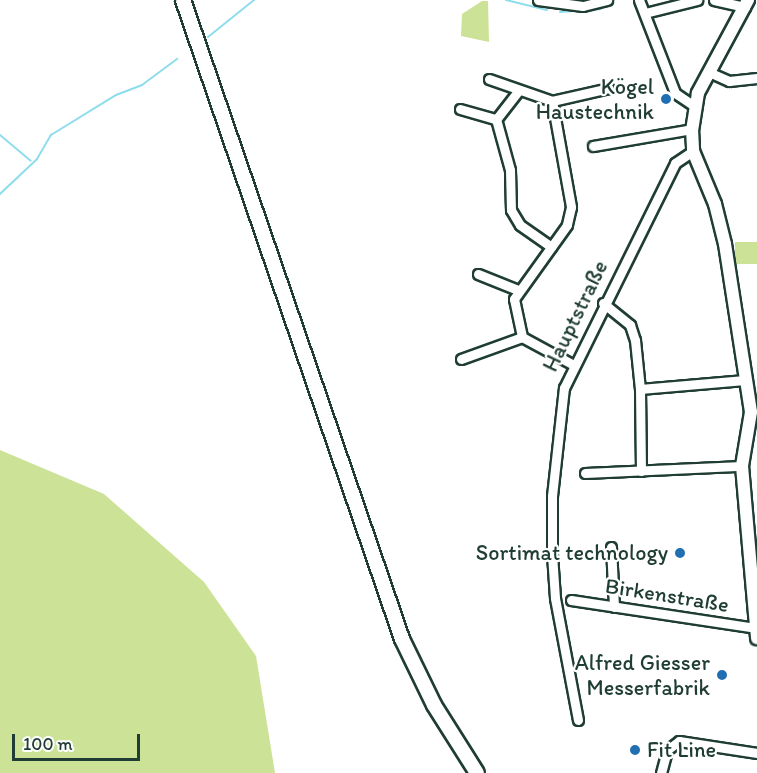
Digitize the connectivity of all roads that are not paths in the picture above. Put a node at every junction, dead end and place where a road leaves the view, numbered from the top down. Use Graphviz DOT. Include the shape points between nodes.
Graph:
graph roads {
  1 [pos="183,0"];
  2 [pos="538,0"];
  3 [pos="607,0"];
  4 [pos="639,0"];
  5 [pos="697,0"];
  6 [pos="714,0"];
  7 [pos="747,3"];
  8 [pos="645,13"];
  9 [pos="711,73"];
  10 [pos="757,78"];
  11 [pos="489,79"];
  12 [pos="609,88"];
  13 [pos="519,90"];
  14 [pos="552,101"];
  15 [pos="694,106"];
  16 [pos="460,109"];
  17 [pos="496,119"];
  18 [pos="692,129"];
  19 [pos="593,146"];
  20 [pos="693,151"];
  21 [pos="550,247"];
  22 [pos="478,274"];
  23 [pos="518,290"];
  24 [pos="603,303"];
  25 [pos="522,337"];
  26 [pos="461,359"];
  27 [pos="572,364"];
  28 [pos="745,380"];
  29 [pos="640,389"];
  30 [pos="742,466"];
  31 [pos="640,471"];
  32 [pos="585,473"];
  33 [pos="611,547"];
  34 [pos="571,600"];
  35 [pos="614,607"];
  36 [pos="757,628"];
  37 [pos="757,638"];
  38 [pos="578,720"];
  39 [pos="757,753"];
  40 [pos="477,773"];
  41 [pos="661,773"];
  1 -- 40 [label="main road" via="402,639 434,705"];
  2 -- 3 [label="street" via="584,6"];
  4 -- 8 [label="street"];
  5 -- 8 [label="street"];
  6 -- 7 [label="street"];
  7 -- 9 [label="street"];
  8 -- 15 [label="street" via="675,93"];
  9 -- 10 [label="street" via="729,81"];
  9 -- 15 [label="street"];
  11 -- 13 [label="street"];
  12 -- 14 [label="street"];
  13 -- 14 [label="street"];
  13 -- 17 [label="street"];
  14 -- 21 [label="street" via="572,216"];
  15 -- 18 [label="street"];
  16 -- 17 [label="street"];
  17 -- 21 [label="street" via="510,170 514,218"];
  18 -- 19 [label="street"];
  18 -- 20 [label="street"];
  20 -- 24 [label="street, Hauptstraße" via="675,163"];
  20 -- 28 [label="street" via="715,204 725,244"];
  21 -- 23 [label="street"];
  22 -- 23 [label="street"];
  23 -- 25 [label="street" via="514,299"];
  24 -- 27 [label="street, Hauptstraße"];
  24 -- 29 [label="street" via="630,325"];
  25 -- 26 [label="street"];
  25 -- 27 [label="street"];
  27 -- 38 [label="street, Hauptstraße" via="564,388 552,496 552,554 555,598"];
  28 -- 29 [label="street"];
  28 -- 30 [label="street" via="750,424"];
  29 -- 31 [label="street"];
  30 -- 31 [label="street"];
  30 -- 36 [label="street"];
  31 -- 32 [label="street"];
  33 -- 35 [label="street"];
  34 -- 35 [label="street, Birkenstraße"];
  35 -- 36 [label="street, Birkenstraße"];
  36 -- 37 [label="street"];
  39 -- 41 [label="street" via="679,741 668,750"];
}
